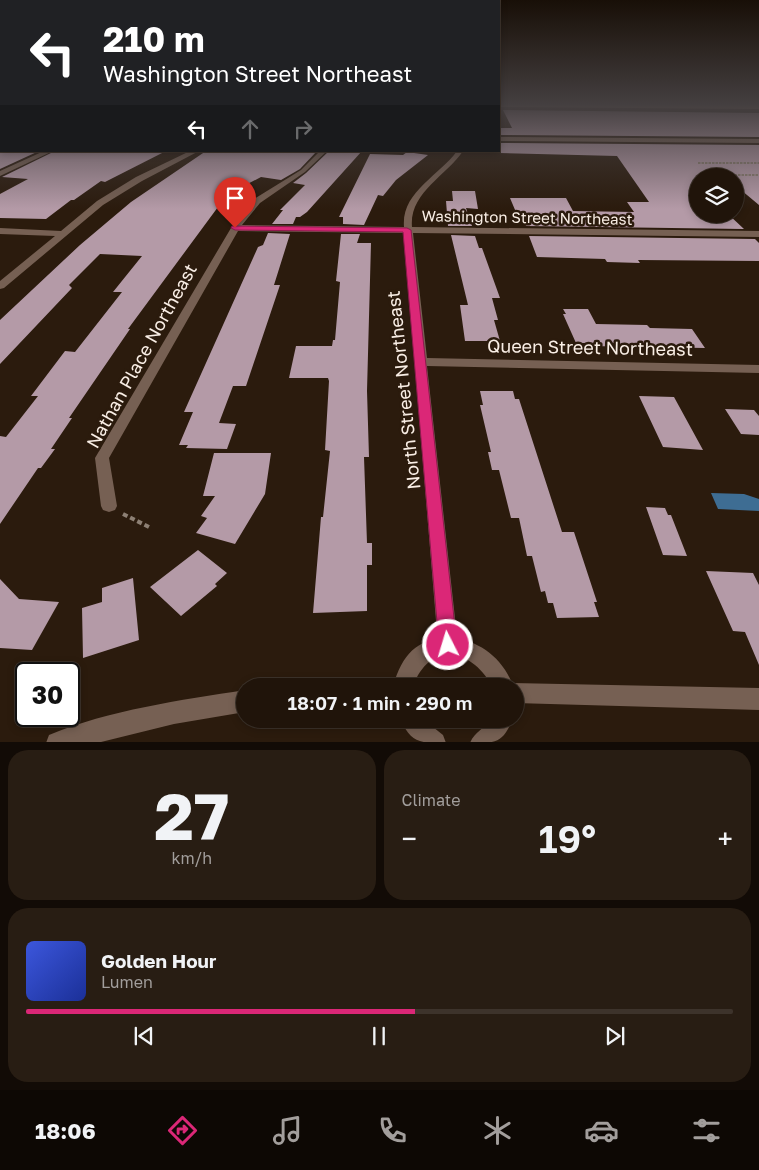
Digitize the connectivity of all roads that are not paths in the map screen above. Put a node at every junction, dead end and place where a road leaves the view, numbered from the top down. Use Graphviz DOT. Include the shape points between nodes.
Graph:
graph roads {
  1 [pos="580,140"];
  2 [pos="759,141"];
  3 [pos="48,152"];
  4 [pos="194,152"];
  5 [pos="323,152"];
  6 [pos="459,152"];
  7 [pos="0,174"];
  8 [pos="235,228"];
  9 [pos="407,230"];
  10 [pos="0,231"];
  11 [pos="62,234"];
  12 [pos="759,234"];
  13 [pos="0,286"];
  14 [pos="420,362"];
  15 [pos="759,369"];
  16 [pos="109,506"];
  17 [pos="448,645"];
  18 [pos="404,678"];
  19 [pos="500,678"];
  20 [pos="524,692"];
  21 [pos="759,699"];
  22 [pos="236,702"];
  23 [pos="416,728"];
  24 [pos="498,728"];
  25 [pos="58,742"];
  26 [pos="435,742"];
  27 [pos="481,742"];
  1 -- 2 [label="street"];
  3 -- 7 [label="street"];
  4 -- 11 [label="street" via="118,190"];
  5 -- 8 [label="street, Nathan Place Northeast" via="303,171 257,201"];
  6 -- 9 [label="street, North Street Northeast" via="449,166 418,192 409,211"];
  8 -- 9 [label="street, Washington Street Northeast"];
  8 -- 16 [label="street, Nathan Place Northeast" via="102,458"];
  9 -- 12 [label="street, Washington Street Northeast"];
  9 -- 14 [label="street, North Street Northeast"];
  10 -- 11 [label="street"];
  11 -- 13 [label="street"];
  14 -- 15 [label="street, Queen Street Northeast"];
  14 -- 17 [label="street, North Street Northeast"];
  17 -- 18 [label="street" via="422,653"];
  17 -- 19 [label="street" via="466,648 484,657"];
  20 -- 21 [label="street"];
  22 -- 25 [label="street" via="106,727"];
  23 -- 26 [label="street"];
  24 -- 27 [label="street"];
}
